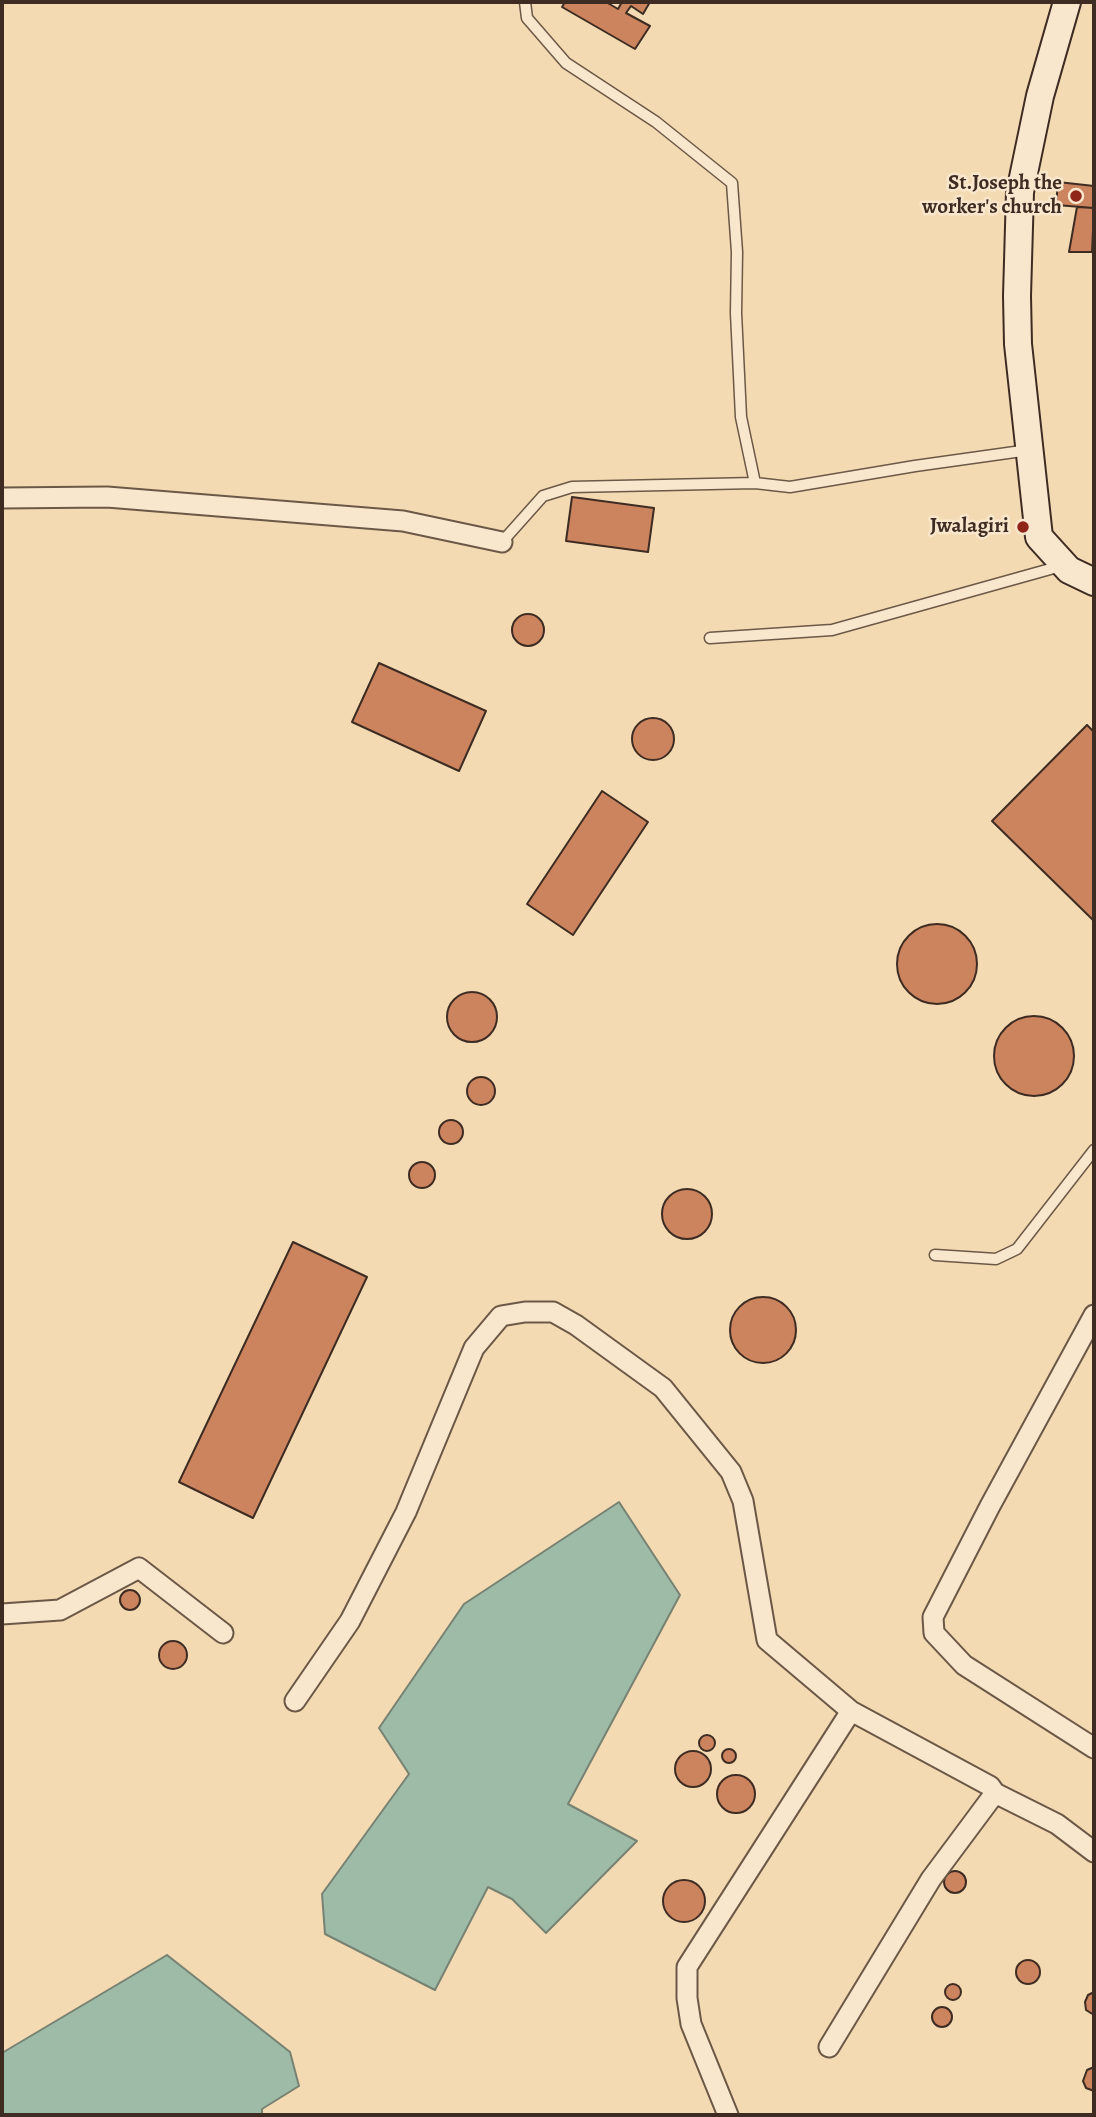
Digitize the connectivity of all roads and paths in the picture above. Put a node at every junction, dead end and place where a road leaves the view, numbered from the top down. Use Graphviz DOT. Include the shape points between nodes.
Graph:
graph roads {
  1 [pos="525,2"];
  2 [pos="1067,2"];
  3 [pos="1030,450"];
  4 [pos="755,483"];
  5 [pos="2,498"];
  6 [pos="502,542"];
  7 [pos="1065,565"];
  8 [pos="1094,582"];
  9 [pos="710,638"];
  10 [pos="1094,1150"];
  11 [pos="935,1255"];
  12 [pos="1094,1315"];
  13 [pos="2,1615"];
  14 [pos="223,1633"];
  15 [pos="295,1701"];
  16 [pos="851,1712"];
  17 [pos="1094,1748"];
  18 [pos="995,1793"];
  19 [pos="1094,1852"];
  20 [pos="829,2047"];
  21 [pos="728,2115"];
  1 -- 4 [label="lane" via="527,18 566,63 656,122 732,183 741,417"];
  2 -- 3 [label="main road" via="1040,96 1020,192 1018,344"];
  3 -- 4 [label="lane" via="790,487"];
  3 -- 7 [label="main road" via="1039,537"];
  4 -- 6 [label="lane" via="572,487 543,496"];
  5 -- 6 [label="street" via="107,497 389,519"];
  7 -- 8 [label="main road"];
  7 -- 9 [label="lane" via="832,630"];
  10 -- 11 [label="lane" via="1017,1249 996,1259"];
  12 -- 17 [label="street" via="933,1617 934,1633 964,1665"];
  13 -- 14 [label="street" via="60,1610 139,1568"];
  15 -- 16 [label="street" via="350,1621 406,1512 474,1348 501,1316 553,1312 663,1388 731,1472 743,1501 767,1640"];
  16 -- 18 [label="street" via="990,1786"];
  16 -- 21 [label="street" via="687,1967 691,2024"];
  18 -- 19 [label="street" via="1057,1824"];
  18 -- 20 [label="street" via="931,1879"];
}
